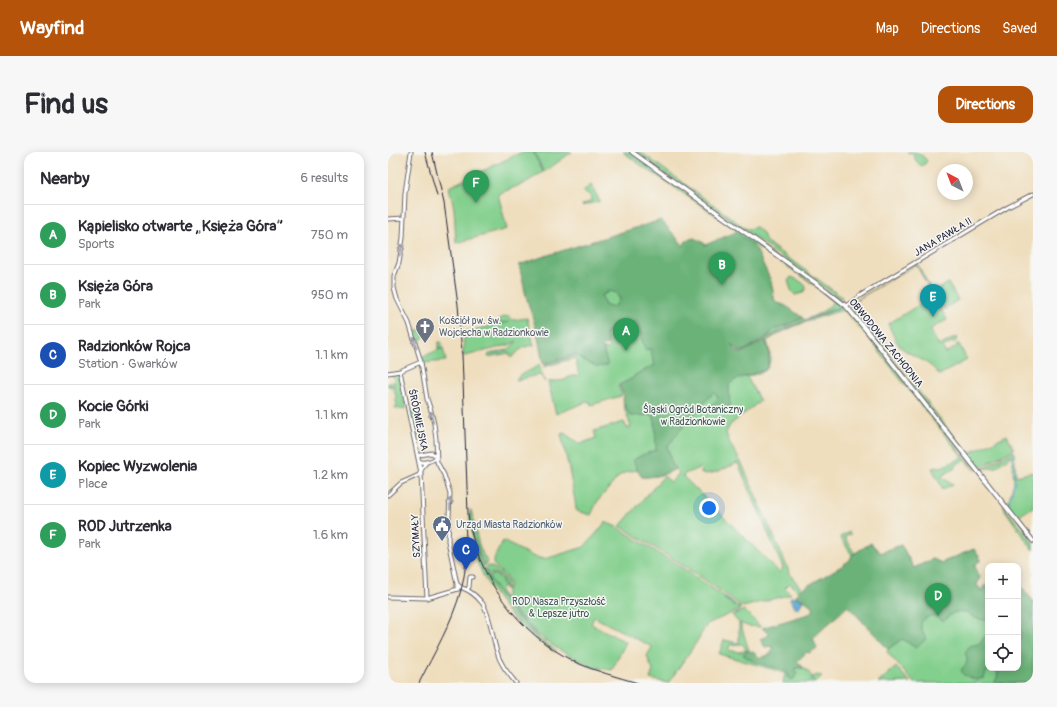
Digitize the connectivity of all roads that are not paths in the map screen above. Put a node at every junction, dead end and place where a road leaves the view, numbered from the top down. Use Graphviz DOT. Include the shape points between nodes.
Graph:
graph roads {
  1 [pos="411,152"];
  2 [pos="632,152"];
  3 [pos="1033,194"];
  4 [pos="404,218"];
  5 [pos="388,219"];
  6 [pos="861,295"];
  7 [pos="850,303"];
  8 [pos="845,305"];
  9 [pos="856,318"];
  10 [pos="421,362"];
  11 [pos="400,371"];
  12 [pos="388,373"];
  13 [pos="436,457"];
  14 [pos="418,459"];
  15 [pos="427,462"];
  16 [pos="420,471"];
  17 [pos="415,478"];
  18 [pos="421,480"];
  19 [pos="388,495"];
  20 [pos="1033,541"];
  21 [pos="473,577"];
  22 [pos="460,589"];
  23 [pos="388,597"];
  24 [pos="427,598"];
  25 [pos="516,683"];
  1 -- 4 [label="street"];
  2 -- 8 [label="main road, OBWODOWA ZACHODNIA"];
  3 -- 6 [label="street, JANA PAWŁA II"];
  4 -- 5 [label="street"];
  10 -- 4 [label="street, one-way" via="409,323 394,288"];
  6 -- 7 [label="street, JANA PAWŁA II"];
  6 -- 8 [label="street, JANA PAWŁA II"];
  7 -- 8 [label="street, JANA PAWŁA II"];
  7 -- 9 [label="street" via="849,306"];
  8 -- 9 [label="main road, OBWODOWA ZACHODNIA"];
  9 -- 20 [label="main road, OBWODOWA ZACHODNIA"];
  10 -- 11 [label="street"];
  13 -- 10 [label="street, one-way" via="434,424"];
  11 -- 12 [label="street"];
  11 -- 14 [label="street, ŚRÓDMIEJSKA"];
  13 -- 14 [label="street" via="432,453 420,455"];
  13 -- 15 [label="street"];
  22 -- 13 [label="street, one-way" via="448,535 450,493"];
  14 -- 15 [label="street"];
  14 -- 16 [label="street, ŚRÓDMIEJSKA"];
  15 -- 16 [label="street"];
  16 -- 17 [label="street"];
  16 -- 18 [label="street, SZYMAŁY"];
  17 -- 18 [label="street"];
  17 -- 19 [label="street" via="401,483"];
  18 -- 24 [label="street, SZYMAŁY"];
  21 -- 22 [label="street" via="470,577 469,587"];
  22 -- 24 [label="street"];
  22 -- 25 [label="street" via="479,600 484,607 497,654"];
  23 -- 24 [label="street"];
}
